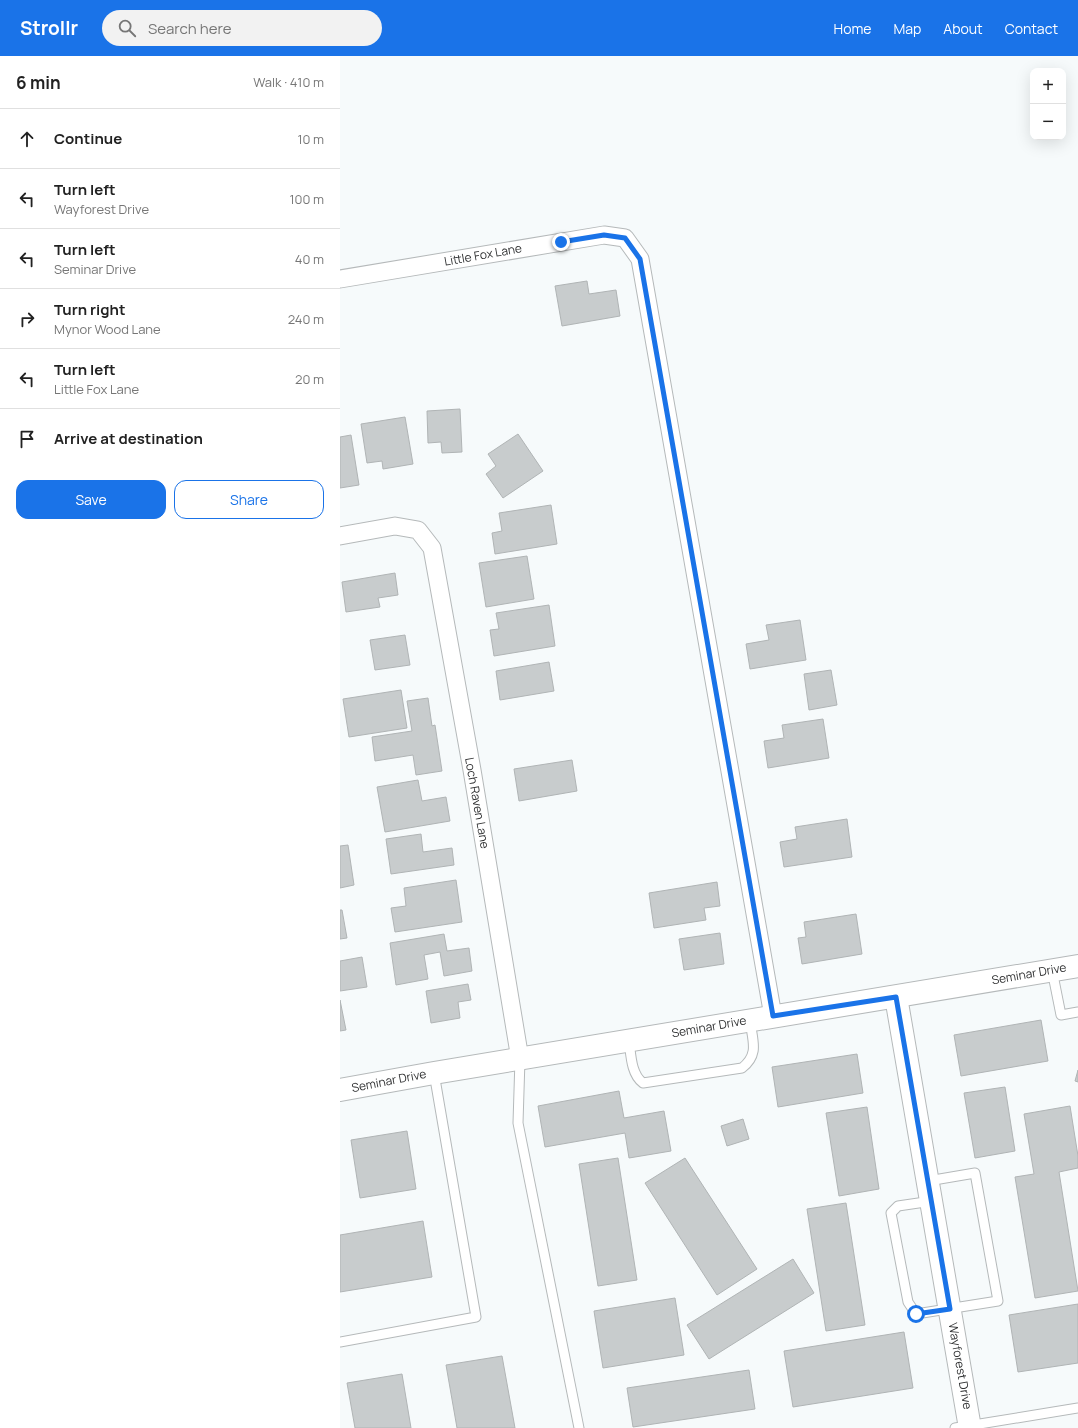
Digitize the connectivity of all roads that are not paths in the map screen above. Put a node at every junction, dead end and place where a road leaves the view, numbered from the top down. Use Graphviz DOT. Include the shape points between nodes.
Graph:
graph roads {
  1 [pos="340,279"];
  2 [pos="340,536"];
  3 [pos="1078,966"];
  4 [pos="1052,970"];
  5 [pos="896,997"];
  6 [pos="1078,1012"];
  7 [pos="773,1016"];
  8 [pos="750,1020"];
  9 [pos="629,1041"];
  10 [pos="520,1059"];
  11 [pos="434,1073"];
  12 [pos="340,1090"];
  13 [pos="930,1191"];
  14 [pos="950,1309"];
  15 [pos="340,1342"];
  16 [pos="1078,1408"];
  17 [pos="965,1427"];
  18 [pos="579,1428"];
  1 -- 7 [label="street, Little Fox Lane" via="604,235 625,238 640,259"];
  2 -- 10 [label="street, Loch Raven Lane" via="395,526 418,530 432,548"];
  3 -- 4 [label="street, Seminar Drive"];
  4 -- 5 [label="street, Seminar Drive"];
  4 -- 6 [label="lane" via="1061,1015"];
  5 -- 7 [label="street, Seminar Drive"];
  5 -- 13 [label="street, Wayforest Drive"];
  7 -- 8 [label="street, Seminar Drive"];
  8 -- 9 [label="street, Seminar Drive"];
  8 -- 9 [label="lane" via="754,1054 742,1068 643,1083 634,1071"];
  9 -- 10 [label="street, Seminar Drive"];
  10 -- 11 [label="street, Seminar Drive"];
  10 -- 18 [label="lane" via="518,1123"];
  11 -- 12 [label="street, Seminar Drive"];
  11 -- 15 [label="lane" via="476,1317"];
  13 -- 14 [label="street, Wayforest Drive"];
  13 -- 14 [label="lane" via="898,1206 891,1213 908,1302 916,1314"];
  13 -- 14 [label="lane" via="975,1173 998,1301"];
  14 -- 17 [label="street, Wayforest Drive"];
  16 -- 17 [label="lane"];
}
